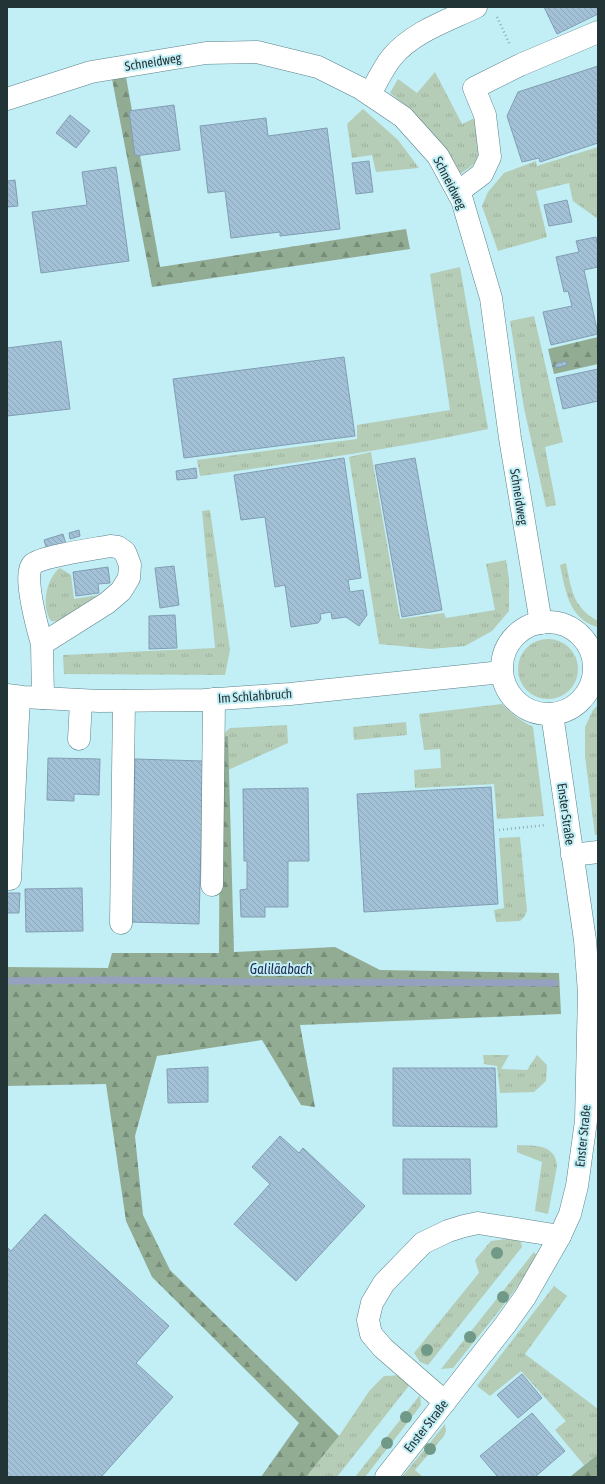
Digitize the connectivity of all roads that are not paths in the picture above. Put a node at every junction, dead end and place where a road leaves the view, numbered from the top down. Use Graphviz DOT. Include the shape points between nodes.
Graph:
graph roads {
  1 [pos="476,7"];
  2 [pos="598,32"];
  3 [pos="370,94"];
  4 [pos="7,99"];
  5 [pos="458,192"];
  6 [pos="541,623"];
  7 [pos="42,644"];
  8 [pos="596,660"];
  9 [pos="502,672"];
  10 [pos="13,696"];
  11 [pos="43,698"];
  12 [pos="214,699"];
  13 [pos="81,701"];
  14 [pos="124,701"];
  15 [pos="552,714"];
  16 [pos="79,739"];
  17 [pos="598,852"];
  18 [pos="572,855"];
  19 [pos="10,879"];
  20 [pos="212,885"];
  21 [pos="121,923"];
  22 [pos="560,1236"];
  23 [pos="445,1402"];
  24 [pos="386,1477"];
  1 -- 3 [label="street" via="424,32 403,47 392,57"];
  2 -- 5 [label="street" via="520,65 474,88 485,115 490,157 482,174"];
  3 -- 4 [label="street, Schneidweg" via="318,67 257,52 206,53 90,72"];
  3 -- 5 [label="street, Schneidweg" via="403,117 438,156"];
  5 -- 6 [label="street, Schneidweg" via="491,298 510,438"];
  6 -- 8 [label="street" via="554,622 578,633"];
  6 -- 9 [label="street" via="522,631 508,646 503,658"];
  7 -- 7 [label="street" via="121,592 129,578 130,565 125,552 118,547 110,546 51,557 32,564 28,571"];
  7 -- 11 [label="street"];
  8 -- 15 [label="street" via="592,682 586,694 577,704 565,711"];
  9 -- 12 [label="street, Im Schlahbruch" via="290,694"];
  9 -- 15 [label="street" via="506,686 524,708"];
  10 -- 11 [label="street, Im Schlahbruch"];
  10 -- 19 [label="street"];
  11 -- 13 [label="street, Im Schlahbruch"];
  12 -- 14 [label="street, Im Schlahbruch"];
  12 -- 20 [label="street"];
  13 -- 14 [label="street, Im Schlahbruch"];
  13 -- 16 [label="street"];
  14 -- 21 [label="street"];
  15 -- 18 [label="street, Enster Straße"];
  17 -- 18 [label="street"];
  18 -- 22 [label="street, Enster Straße" via="590,993 586,1121 577,1186 570,1214"];
  22 -- 23 [label="street, Enster Straße" via="506,1326"];
  22 -- 23 [label="street" via="478,1223 464,1226 423,1243 384,1283 372,1303 368,1320 371,1334 383,1348"];
  23 -- 24 [label="street, Enster Straße"];
}
